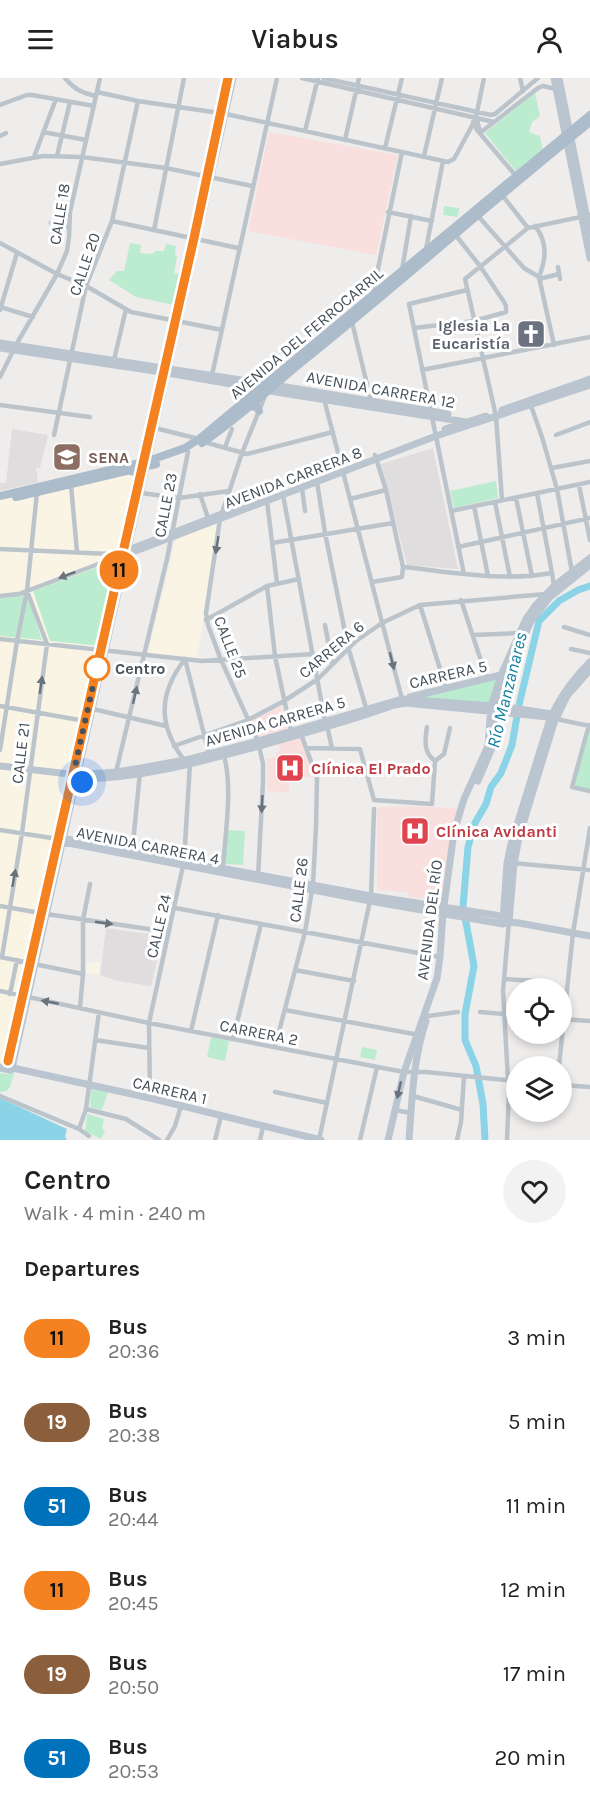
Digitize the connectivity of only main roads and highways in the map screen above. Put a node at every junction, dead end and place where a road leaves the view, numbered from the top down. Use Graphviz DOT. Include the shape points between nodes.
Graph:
graph roads {
  1 [pos="590,115"];
  2 [pos="590,122"];
  3 [pos="567,137"];
  4 [pos="555,151"];
  5 [pos="568,153"];
  6 [pos="518,178"];
  7 [pos="454,233"];
  8 [pos="351,318"];
  9 [pos="266,387"];
  10 [pos="249,406"];
  11 [pos="259,411"];
  12 [pos="202,440"];
  13 [pos="145,465"];
  14 [pos="130,471"];
  15 [pos="140,479"];
  16 [pos="0,496"];
  17 [pos="0,501"];
  1 -- 3 [label="main road, AVENIDA DEL FERROCARRIL"];
  2 -- 3 [label="main road, AVENIDA DEL FERROCARRIL"];
  3 -- 4 [label="main road, AVENIDA DEL FERROCARRIL"];
  3 -- 6 [label="main road, AVENIDA DEL FERROCARRIL"];
  4 -- 5 [label="main road"];
  4 -- 6 [label="main road, AVENIDA DEL FERROCARRIL"];
  6 -- 7 [label="main road, AVENIDA DEL FERROCARRIL"];
  6 -- 7 [label="main road, AVENIDA DEL FERROCARRIL"];
  7 -- 8 [label="main road, AVENIDA DEL FERROCARRIL"];
  7 -- 8 [label="main road, AVENIDA DEL FERROCARRIL" via="425,252"];
  8 -- 9 [label="main road, AVENIDA DEL FERROCARRIL"];
  9 -- 10 [label="main road, AVENIDA DEL FERROCARRIL"];
  9 -- 12 [label="main road, AVENIDA DEL FERROCARRIL"];
  10 -- 11 [label="main road"];
  10 -- 12 [label="main road, AVENIDA DEL FERROCARRIL" via="224,428"];
  12 -- 13 [label="main road, AVENIDA DEL FERROCARRIL"];
  12 -- 13 [label="main road, AVENIDA DEL FERROCARRIL" via="188,452"];
  13 -- 14 [label="main road, AVENIDA DEL FERROCARRIL"];
  13 -- 16 [label="main road, AVENIDA DEL FERROCARRIL"];
  14 -- 15 [label="main road"];
  14 -- 17 [label="main road, AVENIDA DEL FERROCARRIL"];
}
